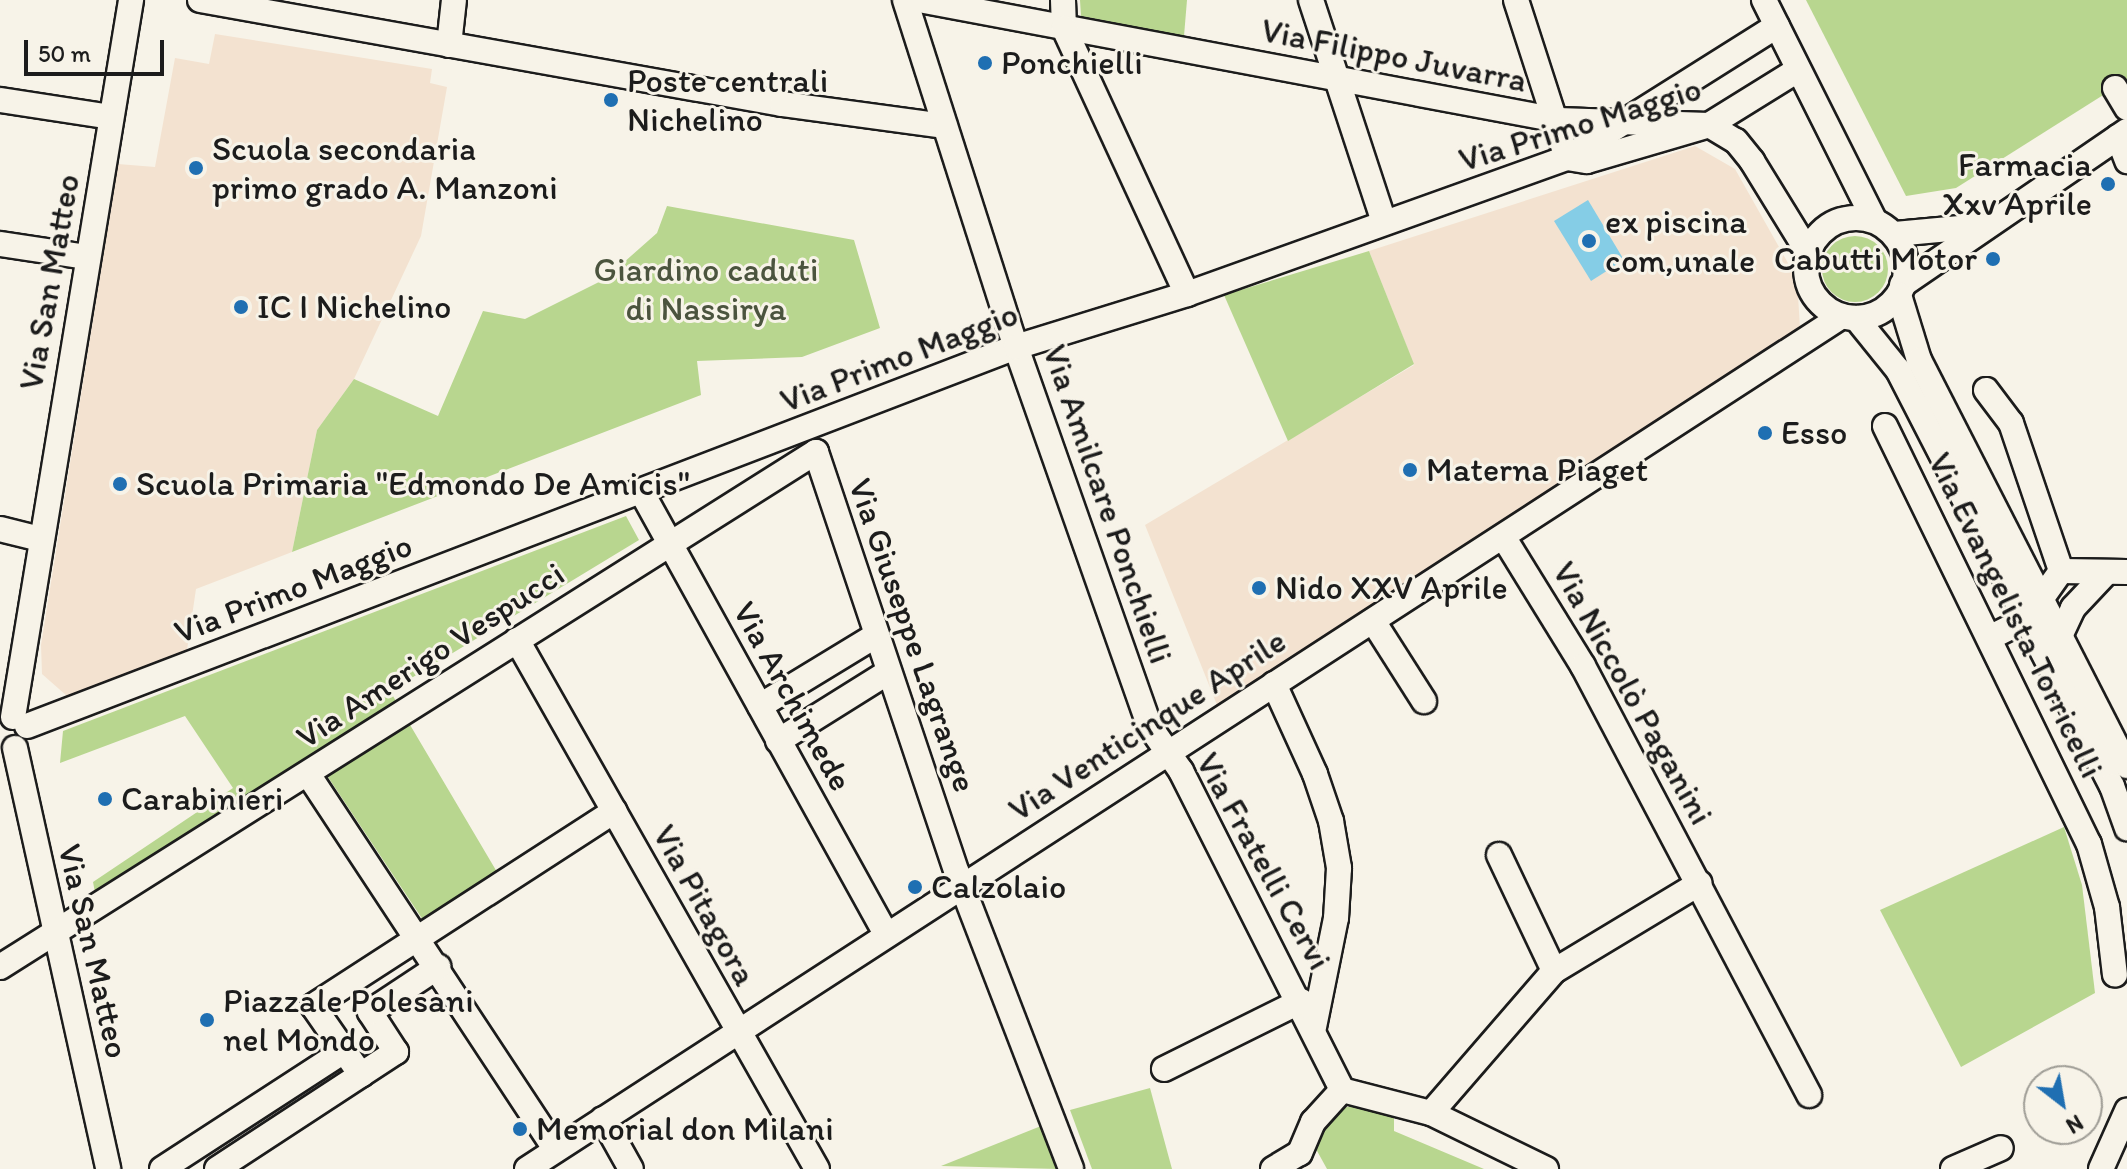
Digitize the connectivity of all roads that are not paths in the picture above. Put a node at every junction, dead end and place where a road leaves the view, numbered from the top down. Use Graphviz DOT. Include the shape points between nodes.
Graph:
graph roads {
  1 [pos="131,0"];
  2 [pos="200,0"];
  3 [pos="454,0"];
  4 [pos="905,0"];
  5 [pos="919,0"];
  6 [pos="1063,0"];
  7 [pos="1311,0"];
  8 [pos="1516,0"];
  9 [pos="1764,0"];
  10 [pos="1777,26"];
  11 [pos="1064,28"];
  12 [pos="449,45"];
  13 [pos="1796,71"];
  14 [pos="1336,78"];
  15 [pos="0,100"];
  16 [pos="111,117"];
  17 [pos="1558,120"];
  18 [pos="1622,125"];
  19 [pos="1709,125"];
  20 [pos="945,126"];
  21 [pos="2123,134"];
  22 [pos="1567,158"];
  23 [pos="2127,161"];
  24 [pos="1874,220"];
  25 [pos="1384,222"];
  26 [pos="1982,226"];
  27 [pos="1895,234"];
  28 [pos="0,244"];
  29 [pos="1808,252"];
  30 [pos="87,257"];
  31 [pos="1901,290"];
  32 [pos="1187,294"];
  33 [pos="1814,296"];
  34 [pos="1849,317"];
  35 [pos="1804,339"];
  36 [pos="1016,347"];
  37 [pos="1986,390"];
  38 [pos="1885,426"];
  39 [pos="816,452"];
  40 [pos="641,491"];
  41 [pos="0,529"];
  42 [pos="1504,538"];
  43 [pos="40,539"];
  44 [pos="669,542"];
  45 [pos="2026,564"];
  46 [pos="2062,571"];
  47 [pos="2116,574"];
  48 [pos="2042,596"];
  49 [pos="2073,608"];
  50 [pos="2027,619"];
  51 [pos="1373,621"];
  52 [pos="2061,634"];
  53 [pos="875,636"];
  54 [pos="1989,638"];
  55 [pos="517,640"];
  56 [pos="887,673"];
  57 [pos="1274,684"];
  58 [pos="1424,701"];
  59 [pos="760,706"];
  60 [pos="11,731"];
  61 [pos="778,741"];
  62 [pos="1165,754"];
  63 [pos="2127,766"];
  64 [pos="308,774"];
  65 [pos="614,811"];
  66 [pos="2127,828"];
  67 [pos="1499,855"];
  68 [pos="1700,883"];
  69 [pos="962,885"];
  70 [pos="55,933"];
  71 [pos="886,934"];
  72 [pos="419,937"];
  73 [pos="0,967"];
  74 [pos="438,967"];
  75 [pos="1554,971"];
  76 [pos="2115,975"];
  77 [pos="1301,1001"];
  78 [pos="1314,1027"];
  79 [pos="737,1031"];
  80 [pos="344,1051"];
  81 [pos="1164,1069"];
  82 [pos="361,1075"];
  83 [pos="1342,1090"];
  84 [pos="1809,1095"];
  85 [pos="2127,1111"];
  86 [pos="1431,1113"];
  87 [pos="603,1119"];
  88 [pos="2001,1148"];
  89 [pos="556,1150"];
  90 [pos="1304,1161"];
  91 [pos="1541,1165"];
  92 [pos="108,1169"];
  93 [pos="162,1169"];
  94 [pos="217,1169"];
  95 [pos="527,1169"];
  96 [pos="631,1169"];
  97 [pos="817,1169"];
  98 [pos="1071,1169"];
  99 [pos="1273,1169"];
  100 [pos="1953,1169"];
  101 [pos="2101,1169"];
  1 -- 16 [label="street, Via San Matteo"];
  2 -- 12 [label="street"];
  3 -- 12 [label="street"];
  4 -- 20 [label="street, Via Amilcare Ponchielli"];
  5 -- 11 [label="street, Via Filippo Juvarra"];
  6 -- 11 [label="street"];
  7 -- 14 [label="street"];
  8 -- 17 [label="street"];
  9 -- 10 [label="street"];
  10 -- 13 [label="street"];
  10 -- 18 [label="street"];
  11 -- 14 [label="street, Via Filippo Juvarra"];
  11 -- 32 [label="street"];
  12 -- 20 [label="street" via="793,106"];
  13 -- 19 [label="street, Via Primo Maggio"];
  13 -- 24 [label="street"];
  14 -- 17 [label="street, Via Filippo Juvarra"];
  14 -- 25 [label="street"];
  15 -- 16 [label="street"];
  16 -- 30 [label="street, Via San Matteo"];
  17 -- 18 [label="street, Via Filippo Juvarra"];
  17 -- 22 [label="street"];
  18 -- 19 [label="street, Via Filippo Juvarra"];
  18 -- 22 [label="street"];
  19 -- 22 [label="street, Via Primo Maggio" via="1587,161"];
  19 -- 29 [label="street" via="1736,141 1752,161"];
  20 -- 36 [label="street, Via Amilcare Ponchielli"];
  21 -- 23 [label="street"];
  21 -- 26 [label="street"];
  22 -- 25 [label="street, Via Primo Maggio"];
  24 -- 27 [label="street"];
  24 -- 29 [label="street" via="1847,218 1823,230"];
  25 -- 32 [label="street, Via Primo Maggio"];
  26 -- 27 [label="street"];
  26 -- 31 [label="street" via="1956,252"];
  27 -- 31 [label="street" via="1906,256"];
  28 -- 30 [label="street"];
  29 -- 33 [label="street" via="1806,275"];
  30 -- 43 [label="street, Via San Matteo"];
  31 -- 34 [label="street" via="1881,312"];
  31 -- 45 [label="street, Via Evangelista Torricelli" via="1919,360"];
  32 -- 36 [label="street, Via Primo Maggio"];
  33 -- 34 [label="street"];
  33 -- 35 [label="street"];
  34 -- 35 [label="street, Via Venticinque Aprile"];
  34 -- 50 [label="street, Via Evangelista Torricelli" via="1898,370"];
  35 -- 42 [label="street, Via Venticinque Aprile"];
  36 -- 40 [label="street, Via Primo Maggio"];
  36 -- 62 [label="street, Via Amilcare Ponchielli" via="1150,727"];
  37 -- 46 [label="street" via="2011,423"];
  38 -- 54 [label="street, Via Evangelista Torricelli"];
  39 -- 44 [label="street, Via Amerigo Vespucci"];
  39 -- 53 [label="street, Via Giuseppe Lagrange"];
  40 -- 44 [label="street, Via Archimede"];
  40 -- 60 [label="street, Via Primo Maggio"];
  41 -- 43 [label="street"];
  42 -- 51 [label="street, Via Venticinque Aprile"];
  42 -- 68 [label="street, Via Niccolò Paganini" via="1583,666"];
  43 -- 60 [label="street, Via San Matteo"];
  44 -- 55 [label="street, Via Amerigo Vespucci"];
  44 -- 59 [label="street, Via Archimede"];
  45 -- 46 [label="street"];
  45 -- 48 [label="street, Via Evangelista Torricelli"];
  46 -- 47 [label="street"];
  46 -- 48 [label="street"];
  46 -- 49 [label="street"];
  47 -- 49 [label="street"];
  48 -- 50 [label="street"];
  48 -- 52 [label="street, Via Evangelista Torricelli"];
  49 -- 52 [label="street"];
  50 -- 54 [label="street"];
  50 -- 66 [label="street, Via Evangelista Torricelli" via="2112,786"];
  51 -- 57 [label="street, Via Venticinque Aprile"];
  51 -- 58 [label="street"];
  52 -- 63 [label="street, Via Evangelista Torricelli"];
  53 -- 56 [label="street, Via Giuseppe Lagrange"];
  53 -- 59 [label="street"];
  54 -- 76 [label="street, Via Evangelista Torricelli" via="2089,844 2107,907"];
  55 -- 64 [label="street, Via Amerigo Vespucci"];
  55 -- 65 [label="street, Via Pitagora"];
  56 -- 61 [label="street"];
  56 -- 69 [label="street, Via Giuseppe Lagrange"];
  57 -- 62 [label="street, Via Venticinque Aprile"];
  57 -- 78 [label="street" via="1319,786 1339,868 1336,918"];
  59 -- 61 [label="street, Via Archimede"];
  60 -- 70 [label="street, Via San Matteo"];
  61 -- 71 [label="street, Via Archimede"];
  62 -- 69 [label="street, Via Venticinque Aprile"];
  62 -- 77 [label="street, Via Fratelli Cervi" via="1181,771"];
  64 -- 70 [label="street, Via Amerigo Vespucci"];
  64 -- 72 [label="street"];
  65 -- 72 [label="street, Via Pitagora"];
  65 -- 79 [label="street, Via Pitagora"];
  67 -- 75 [label="street"];
  68 -- 75 [label="street"];
  68 -- 84 [label="street, Via Niccolò Paganini"];
  69 -- 71 [label="street, Via Venticinque Aprile"];
  69 -- 98 [label="street, Via Giuseppe Lagrange"];
  70 -- 73 [label="street, Via Amerigo Vespucci"];
  70 -- 92 [label="street, Via San Matteo"];
  71 -- 79 [label="street, Via Venticinque Aprile"];
  72 -- 74 [label="street"];
  72 -- 80 [label="street, Via Pitagora" via="313,1006"];
  74 -- 82 [label="street" via="370,1012 396,1052"];
  74 -- 89 [label="street"];
  75 -- 86 [label="street"];
  77 -- 78 [label="street, Via Fratelli Cervi"];
  77 -- 81 [label="street, Via Fratelli Cervi"];
  78 -- 83 [label="street, Via Fratelli Cervi"];
  79 -- 87 [label="street, Via Venticinque Aprile"];
  79 -- 97 [label="street, Via Pitagora"];
  80 -- 82 [label="street"];
  80 -- 93 [label="street"];
  82 -- 94 [label="street"];
  83 -- 86 [label="street"];
  83 -- 90 [label="street" via="1313,1122"];
  85 -- 101 [label="street"];
  86 -- 91 [label="street"];
  87 -- 89 [label="street, Via Venticinque Aprile"];
  87 -- 96 [label="street"];
  88 -- 100 [label="street"];
  89 -- 95 [label="street, Via Venticinque Aprile"];
  90 -- 99 [label="street"];
}
